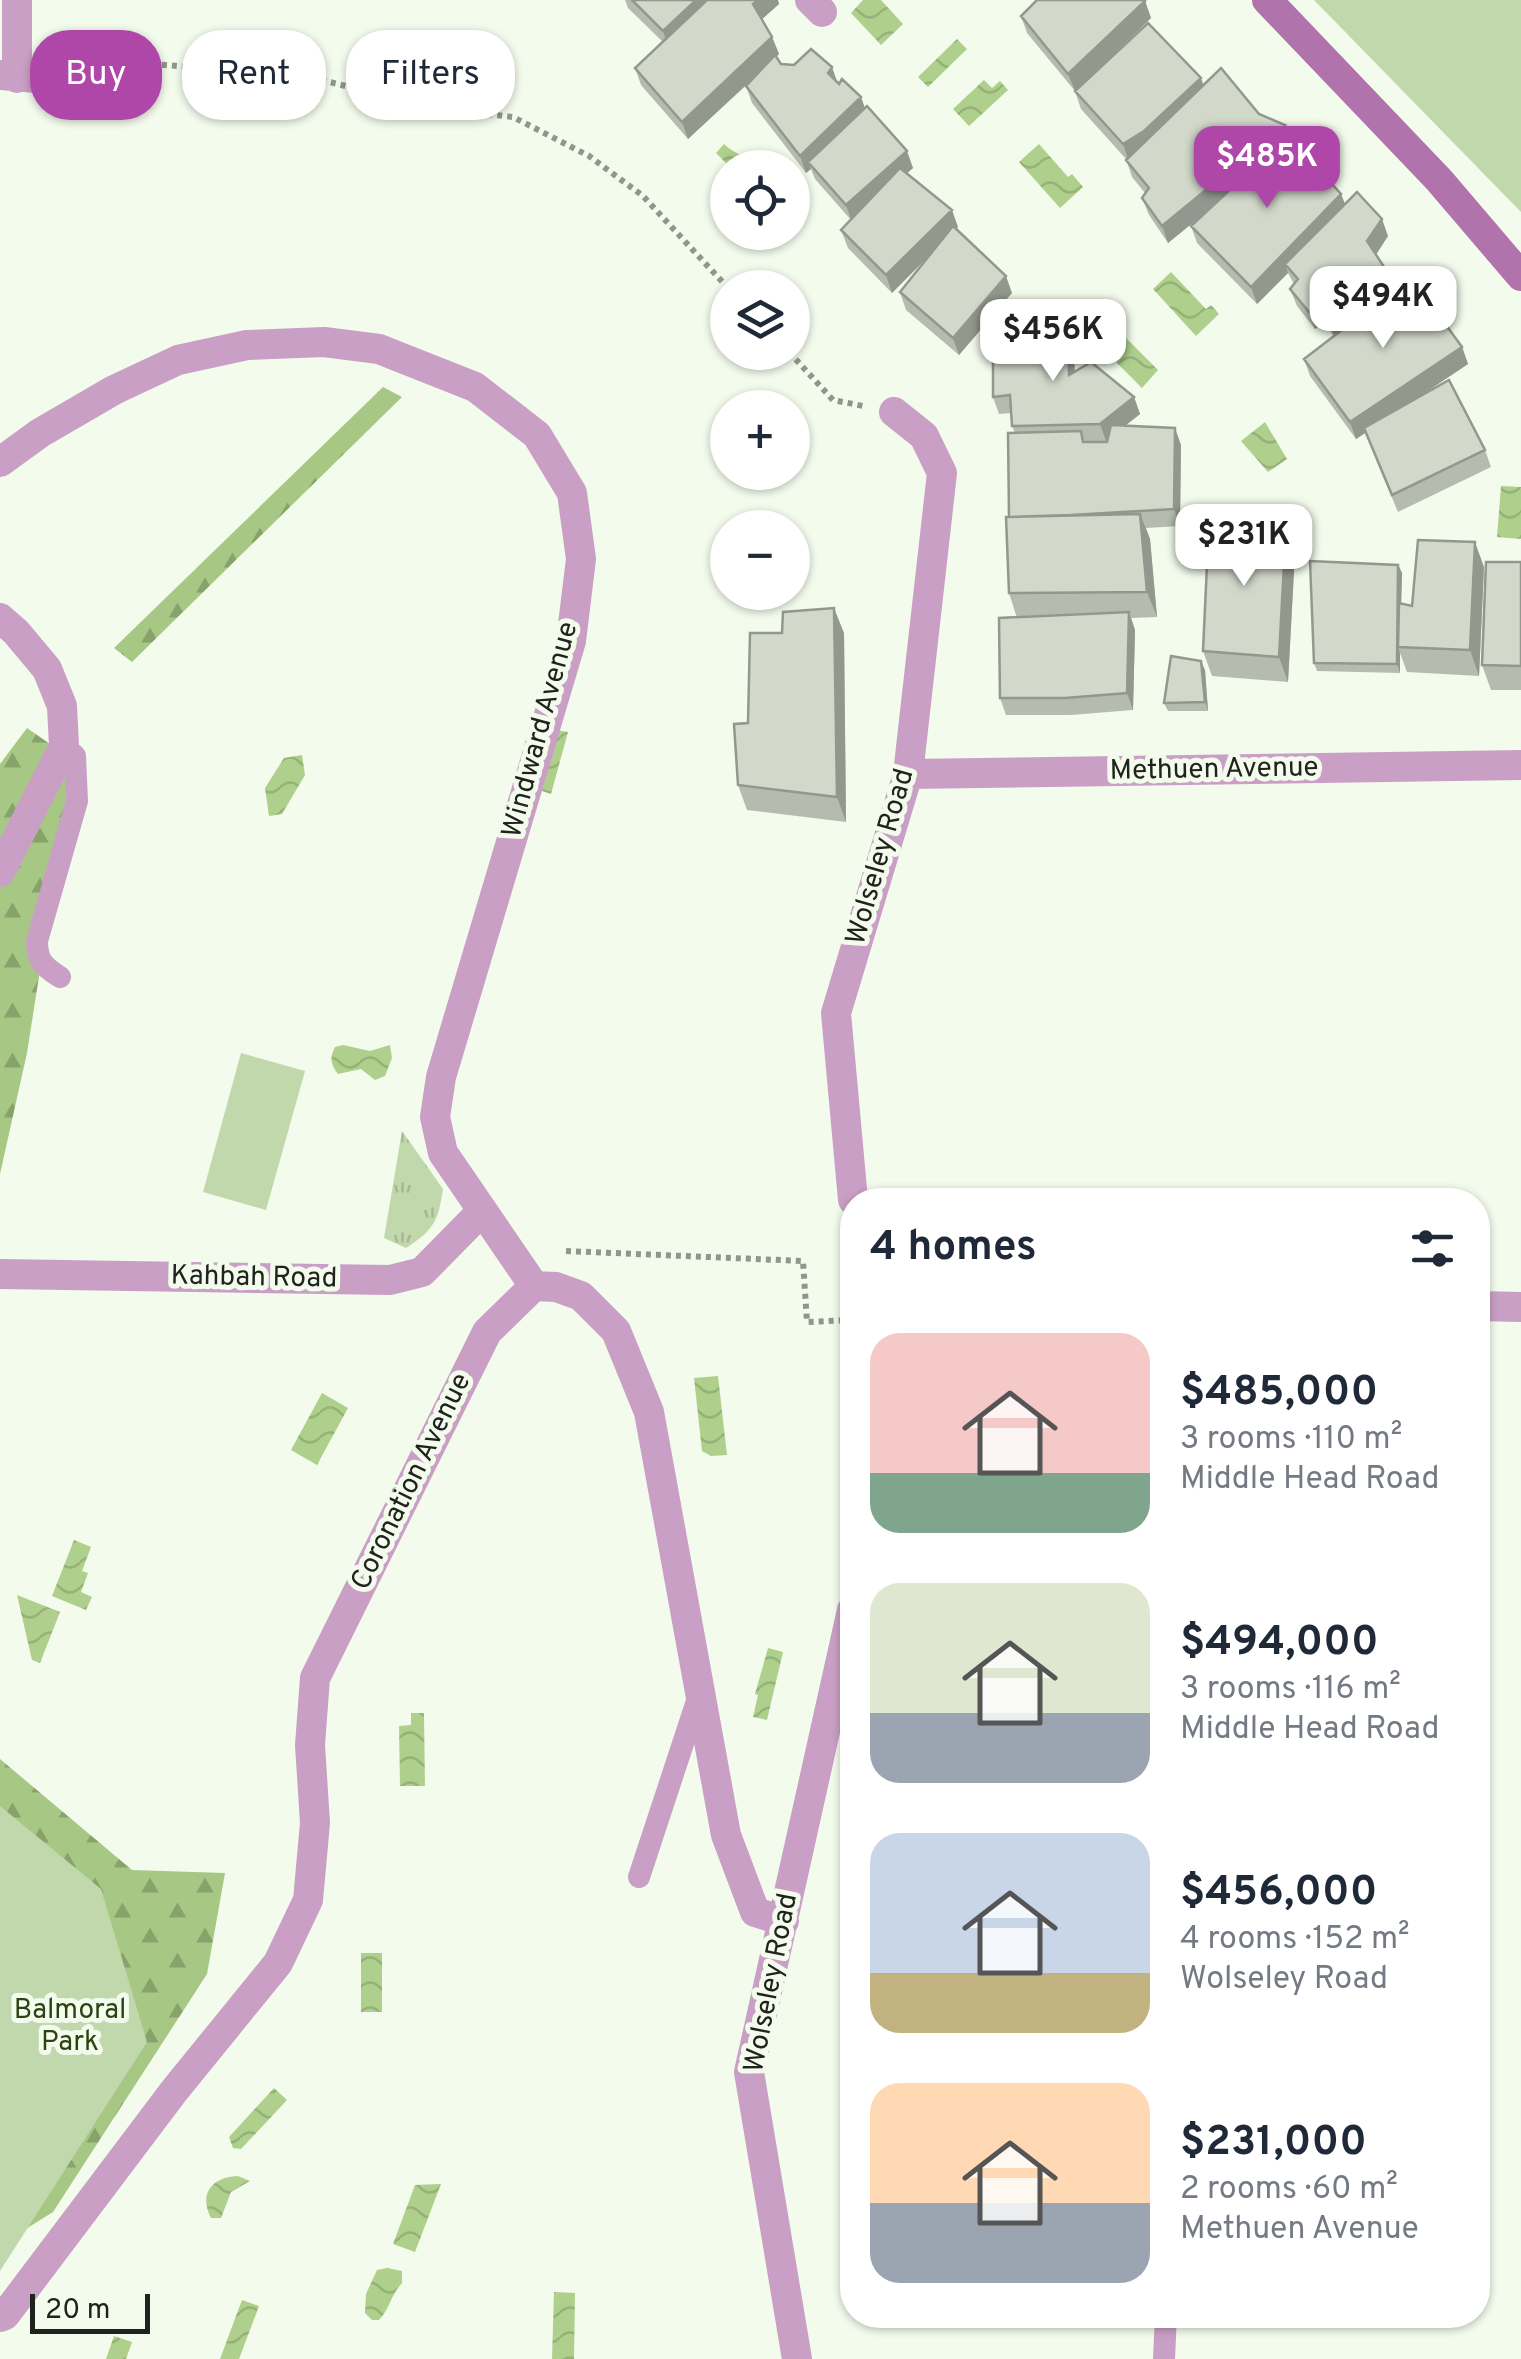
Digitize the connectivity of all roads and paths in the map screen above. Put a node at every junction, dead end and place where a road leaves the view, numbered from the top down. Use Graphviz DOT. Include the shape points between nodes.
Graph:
graph roads {
  1 [pos="17,0"];
  2 [pos="1267,0"];
  3 [pos="162,65"];
  4 [pos="8,77"];
  5 [pos="711,270"];
  6 [pos="1521,276"];
  7 [pos="806,370"];
  8 [pos="894,412"];
  9 [pos="0,462"];
  10 [pos="0,618"];
  11 [pos="64,746"];
  12 [pos="1521,765"];
  13 [pos="908,774"];
  14 [pos="0,872"];
  15 [pos="60,977"];
  16 [pos="851,1188"];
  17 [pos="482,1211"];
  18 [pos="508,1248"];
  19 [pos="0,1274"];
  20 [pos="534,1286"];
  21 [pos="1490,1306"];
  22 [pos="1521,1307"];
  23 [pos="840,1321"];
  24 [pos="840,1665"];
  25 [pos="702,1688"];
  26 [pos="639,1877"];
  27 [pos="784,1921"];
  28 [pos="0,2316"];
  29 [pos="1165,2328"];
  30 [pos="797,2359"];
  31 [pos="1164,2359"];
  1 -- 4 [label="street"];
  2 -- 6 [label="street"];
  3 -- 5 [label="path" via="314,78 428,107 513,117 589,156 643,196"];
  7 -- 8 [label="path" via="834,400"];
  8 -- 13 [label="street, Wolseley Road" via="924,436 942,472"];
  9 -- 17 [label="street, Windward Avenue" via="114,390 178,360 247,345 324,342 379,349 475,387 538,435 572,493 581,559 571,640 434,1117 443,1153"];
  10 -- 11 [label="street" via="47,669 62,706"];
  11 -- 14 [label="street"];
  11 -- 15 [label="lane" via="75,756 77,801 37,956"];
  12 -- 13 [label="street, Methuen Avenue"];
  13 -- 16 [label="street, Wolseley Road" via="836,1013"];
  17 -- 18 [label="street, Windward Avenue"];
  17 -- 19 [label="street, Kahbah Road" via="422,1272 390,1280"];
  18 -- 20 [label="street, Windward Avenue"];
  18 -- 23 [label="path" via="802,1261 807,1322"];
  20 -- 25 [label="street" via="581,1296 616,1331 649,1412"];
  20 -- 28 [label="street, Coronation Avenue" via="487,1332 315,1678 308,1900 278,1963"];
  21 -- 22 [label="street"];
  24 -- 27 [label="street, Wolseley Road"];
  25 -- 26 [label="lane"];
  25 -- 27 [label="street" via="726,1835 755,1912"];
  27 -- 30 [label="street, Wolseley Road" via="749,2072"];
  29 -- 31 [label="lane"];
}
